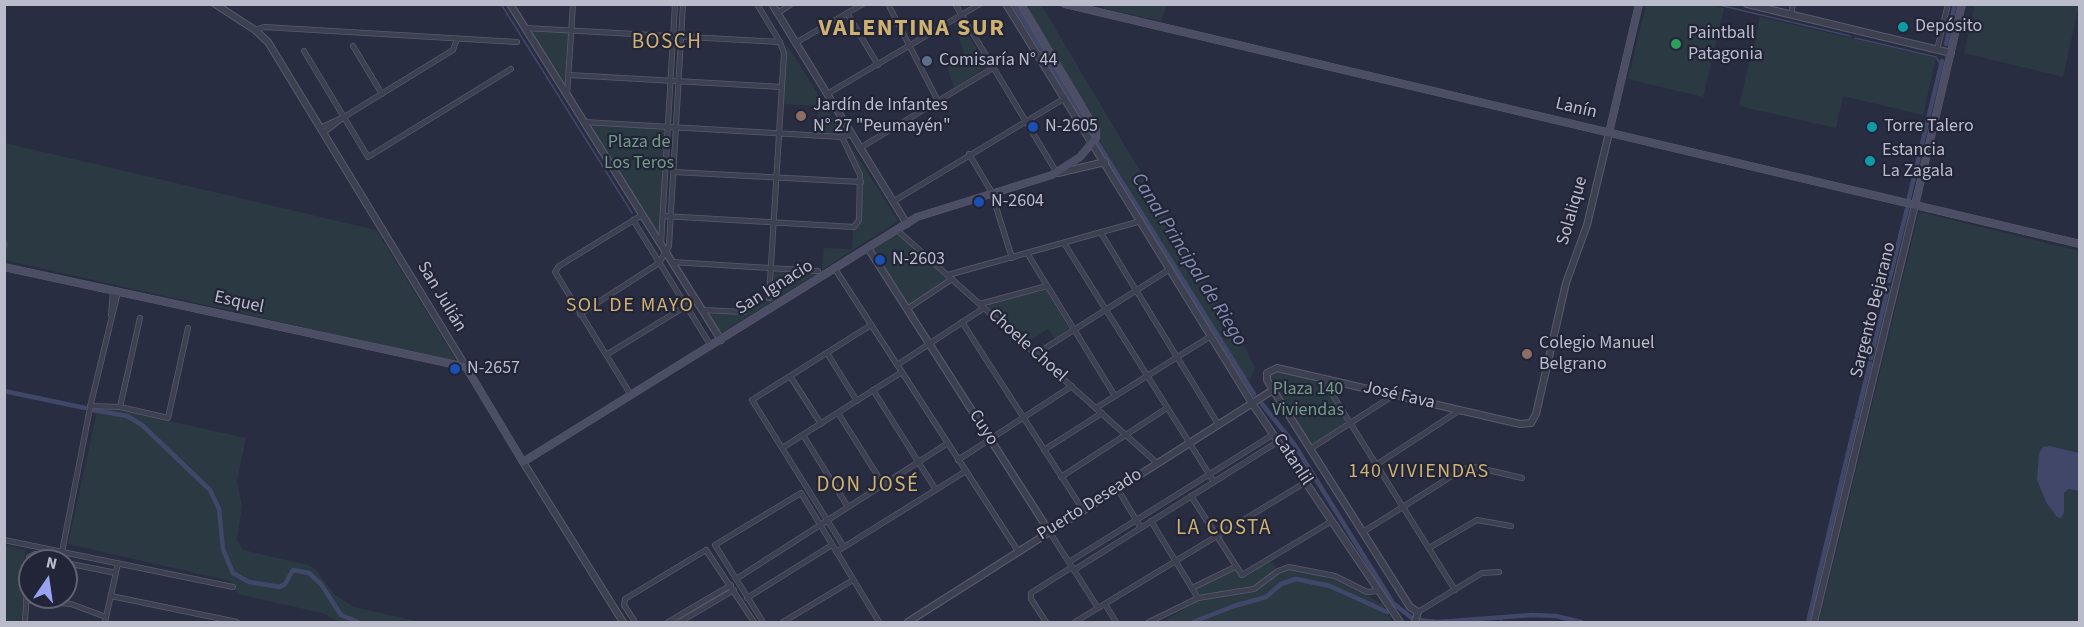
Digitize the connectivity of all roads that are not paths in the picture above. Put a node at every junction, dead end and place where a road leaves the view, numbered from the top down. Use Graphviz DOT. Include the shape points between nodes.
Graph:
graph roads {
  1 [pos="215,4"];
  2 [pos="510,4"];
  3 [pos="573,4"];
  4 [pos="675,4"];
  5 [pos="683,4"];
  6 [pos="757,4"];
  7 [pos="772,4"];
  8 [pos="791,4"];
  9 [pos="863,4"];
  10 [pos="888,4"];
  11 [pos="955,4"];
  12 [pos="980,4"];
  13 [pos="1006,4"];
  14 [pos="1021,4"];
  15 [pos="1639,4"];
  16 [pos="1747,4"];
  17 [pos="1784,4"];
  18 [pos="1793,4"];
  19 [pos="1948,4"];
  20 [pos="1962,4"];
  21 [pos="1070,5"];
  22 [pos="777,13"];
  23 [pos="1782,13"];
  24 [pos="847,14"];
  25 [pos="1791,15"];
  26 [pos="961,16"];
  27 [pos="525,28"];
  28 [pos="255,30"];
  29 [pos="571,30"];
  30 [pos="673,36"];
  31 [pos="681,36"];
  32 [pos="457,39"];
  33 [pos="517,42"];
  34 [pos="780,42"];
  35 [pos="796,42"];
  36 [pos="353,46"];
  37 [pos="908,48"];
  38 [pos="1937,50"];
  39 [pos="304,51"];
  40 [pos="1951,53"];
  41 [pos="878,65"];
  42 [pos="993,68"];
  43 [pos="511,69"];
  44 [pos="569,75"];
  45 [pos="671,81"];
  46 [pos="679,81"];
  47 [pos="782,87"];
  48 [pos="382,94"];
  49 [pos="827,94"];
  50 [pos="567,96"];
  51 [pos="1065,98"];
  52 [pos="938,101"];
  53 [pos="344,117"];
  54 [pos="1025,121"];
  55 [pos="584,122"];
  56 [pos="668,126"];
  57 [pos="676,127"];
  58 [pos="322,130"];
  59 [pos="779,133"];
  60 [pos="1609,133"];
  61 [pos="851,134"];
  62 [pos="842,137"];
  63 [pos="1093,143"];
  64 [pos="860,148"];
  65 [pos="969,154"];
  66 [pos="1105,162"];
  67 [pos="674,172"];
  68 [pos="1057,173"];
  69 [pos="777,178"];
  70 [pos="861,183"];
  71 [pos="992,193"];
  72 [pos="894,201"];
  73 [pos="1915,205"];
  74 [pos="642,215"];
  75 [pos="663,216"];
  76 [pos="672,217"];
  77 [pos="633,220"];
  78 [pos="1141,221"];
  79 [pos="774,223"];
  80 [pos="907,224"];
  81 [pos="897,230"];
  82 [pos="1101,232"];
  83 [pos="1064,243"];
  84 [pos="2079,244"];
  85 [pos="661,245"];
  86 [pos="868,248"];
  87 [pos="1027,253"];
  88 [pos="667,254"];
  89 [pos="1012,258"];
  90 [pos="672,262"];
  91 [pos="659,263"];
  92 [pos="4,267"];
  93 [pos="771,268"];
  94 [pos="835,269"];
  95 [pos="1170,270"];
  96 [pos="818,271"];
  97 [pos="950,277"];
  98 [pos="1047,286"];
  99 [pos="116,291"];
  100 [pos="1137,291"];
  101 [pos="770,298"];
  102 [pos="686,306"];
  103 [pos="982,306"];
  104 [pos="907,309"];
  105 [pos="702,310"];
  106 [pos="1106,310"];
  107 [pos="744,312"];
  108 [pos="580,314"];
  109 [pos="140,318"];
  110 [pos="962,322"];
  111 [pos="871,325"];
  112 [pos="189,328"];
  113 [pos="1074,330"];
  114 [pos="1211,336"];
  115 [pos="721,340"];
  116 [pos="929,344"];
  117 [pos="711,346"];
  118 [pos="827,353"];
  119 [pos="1036,354"];
  120 [pos="606,355"];
  121 [pos="1178,357"];
  122 [pos="897,365"];
  123 [pos="466,368"];
  124 [pos="902,372"];
  125 [pos="790,376"];
  126 [pos="1147,376"];
  127 [pos="1322,378"];
  128 [pos="1072,386"];
  129 [pos="873,390"];
  130 [pos="1273,390"];
  131 [pos="631,395"];
  132 [pos="1394,395"];
  133 [pos="1115,396"];
  134 [pos="857,401"];
  135 [pos="1252,403"];
  136 [pos="90,406"];
  137 [pos="120,408"];
  138 [pos="1096,408"];
  139 [pos="1167,408"];
  140 [pos="1460,410"];
  141 [pos="838,413"];
  142 [pos="1102,413"];
  143 [pos="1023,418"];
  144 [pos="1350,423"];
  145 [pos="1531,423"];
  146 [pos="821,424"];
  147 [pos="1218,424"];
  148 [pos="1274,434"];
  149 [pos="803,435"];
  150 [pos="1126,435"];
  151 [pos="990,439"];
  152 [pos="1280,441"];
  153 [pos="948,443"];
  154 [pos="1189,443"];
  155 [pos="782,448"];
  156 [pos="1310,448"];
  157 [pos="1044,450"];
  158 [pos="958,460"];
  159 [pos="523,462"];
  160 [pos="918,462"];
  161 [pos="1157,463"];
  162 [pos="1376,465"];
  163 [pos="966,471"];
  164 [pos="1209,475"];
  165 [pos="1061,477"];
  166 [pos="1522,478"];
  167 [pos="1214,482"];
  168 [pos="1306,482"];
  169 [pos="883,484"];
  170 [pos="1117,488"];
  171 [pos="1187,489"];
  172 [pos="936,490"];
  173 [pos="1191,496"];
  174 [pos="1402,506"];
  175 [pos="848,507"];
  176 [pos="1083,510"];
  177 [pos="1147,514"];
  178 [pos="828,520"];
  179 [pos="1136,520"];
  180 [pos="1152,521"];
  181 [pos="1332,521"];
  182 [pos="820,525"];
  183 [pos="1511,526"];
  184 [pos="1141,528"];
  185 [pos="1049,531"];
  186 [pos="1363,532"];
  187 [pos="1216,536"];
  188 [pos="4,540"];
  189 [pos="832,545"];
  190 [pos="844,547"];
  191 [pos="1429,548"];
  192 [pos="48,549"];
  193 [pos="63,549"];
  194 [pos="1018,551"];
  195 [pos="836,552"];
  196 [pos="78,555"];
  197 [pos="1274,557"];
  198 [pos="1176,561"];
  199 [pos="118,563"];
  200 [pos="78,565"];
  201 [pos="1072,566"];
  202 [pos="1235,567"];
  203 [pos="1281,569"];
  204 [pos="1499,572"];
  205 [pos="116,573"];
  206 [pos="736,579"];
  207 [pos="853,580"];
  208 [pos="233,587"];
  209 [pos="732,588"];
  210 [pos="1192,588"];
  211 [pos="1455,590"];
  212 [pos="1378,591"];
  213 [pos="111,596"];
  214 [pos="747,598"];
  215 [pos="1198,598"];
  216 [pos="1105,604"];
  217 [pos="78,607"];
  218 [pos="1098,608"];
  219 [pos="1418,612"];
  220 [pos="690,613"];
  221 [pos="106,620"];
  222 [pos="237,622"];
  223 [pos="623,622"];
  224 [pos="635,622"];
  225 [pos="668,622"];
  226 [pos="680,622"];
  227 [pos="695,622"];
  228 [pos="754,622"];
  229 [pos="763,622"];
  230 [pos="783,622"];
  231 [pos="879,622"];
  232 [pos="908,622"];
  233 [pos="1046,622"];
  234 [pos="1075,622"];
  235 [pos="1116,622"];
  236 [pos="1149,622"];
  237 [pos="1400,622"];
  238 [pos="1415,622"];
  239 [pos="1814,622"];
  1 -- 28 [label="street, San Julián"];
  2 -- 27 [label="street"];
  3 -- 29 [label="street"];
  4 -- 30 [label="street"];
  5 -- 31 [label="street"];
  6 -- 34 [label="street"];
  7 -- 22 [label="street"];
  8 -- 22 [label="street"];
  9 -- 24 [label="street"];
  10 -- 37 [label="street"];
  11 -- 26 [label="street"];
  12 -- 26 [label="street"];
  13 -- 51 [label="street, Catanlil"];
  14 -- 63 [label="main road" via="1095,128 1097,136"];
  15 -- 60 [label="main road, Solalique"];
  16 -- 23 [label="street"];
  17 -- 23 [label="street"];
  18 -- 25 [label="street"];
  19 -- 38 [label="street"];
  20 -- 40 [label="main road, Sargento Bejarano"];
  21 -- 60 [label="main road, Lanín"];
  22 -- 35 [label="street"];
  23 -- 25 [label="street"];
  24 -- 35 [label="street"];
  24 -- 41 [label="street"];
  25 -- 38 [label="street"];
  26 -- 37 [label="street"];
  26 -- 42 [label="street"];
  27 -- 29 [label="street"];
  27 -- 50 [label="street"];
  28 -- 32 [label="street" via="264,27"];
  28 -- 58 [label="street, San Julián" via="271,47"];
  29 -- 30 [label="street"];
  29 -- 44 [label="street"];
  30 -- 31 [label="street"];
  30 -- 45 [label="street"];
  31 -- 34 [label="street"];
  31 -- 46 [label="street"];
  32 -- 33 [label="street"];
  32 -- 48 [label="street" via="453,50"];
  34 -- 47 [label="street"];
  35 -- 49 [label="street"];
  36 -- 48 [label="street"];
  37 -- 41 [label="street"];
  37 -- 52 [label="street"];
  38 -- 40 [label="street"];
  39 -- 53 [label="street"];
  40 -- 73 [label="main road, Sargento Bejarano"];
  41 -- 49 [label="street"];
  42 -- 52 [label="street"];
  42 -- 54 [label="street"];
  43 -- 53 [label="street" via="368,157"];
  44 -- 45 [label="street"];
  44 -- 50 [label="street"];
  45 -- 46 [label="street"];
  45 -- 56 [label="street"];
  46 -- 47 [label="street"];
  46 -- 57 [label="street"];
  47 -- 59 [label="street"];
  48 -- 53 [label="street"];
  49 -- 61 [label="street"];
  50 -- 55 [label="street"];
  51 -- 54 [label="street"];
  51 -- 63 [label="street, Catanlil"];
  52 -- 64 [label="street"];
  53 -- 58 [label="street"];
  54 -- 65 [label="street"];
  54 -- 68 [label="street"];
  55 -- 56 [label="street"];
  55 -- 74 [label="street"];
  56 -- 57 [label="street"];
  56 -- 75 [label="street"];
  57 -- 59 [label="street"];
  57 -- 67 [label="street"];
  58 -- 123 [label="street, San Julián"];
  59 -- 62 [label="street"];
  59 -- 69 [label="street"];
  60 -- 73 [label="main road, Lanín"];
  60 -- 145 [label="street, Solalique"];
  61 -- 62 [label="street"];
  61 -- 64 [label="street"];
  62 -- 70 [label="street" via="858,166"];
  63 -- 66 [label="street, Catanlil"];
  63 -- 68 [label="main road, San Ignacio" via="1074,163"];
  64 -- 72 [label="street"];
  65 -- 71 [label="street"];
  65 -- 72 [label="street"];
  66 -- 68 [label="street, San Ignacio"];
  66 -- 78 [label="street, Catanlil"];
  67 -- 69 [label="street"];
  67 -- 76 [label="street"];
  68 -- 71 [label="main road, San Ignacio"];
  69 -- 70 [label="street"];
  69 -- 79 [label="street"];
  70 -- 79 [label="street" via="856,225"];
  71 -- 80 [label="main road, San Ignacio" via="926,213"];
  71 -- 89 [label="street"];
  72 -- 80 [label="street"];
  73 -- 84 [label="main road, Lanín"];
  73 -- 239 [label="street, Sargento Bejarano"];
  74 -- 77 [label="street"];
  74 -- 85 [label="street"];
  75 -- 76 [label="street"];
  75 -- 85 [label="street"];
  76 -- 79 [label="street"];
  76 -- 88 [label="street"];
  77 -- 91 [label="street"];
  77 -- 108 [label="street" via="556,270 556,277"];
  78 -- 82 [label="street"];
  78 -- 95 [label="street, Catanlil"];
  79 -- 93 [label="street"];
  80 -- 81 [label="main road, San Ignacio"];
  81 -- 86 [label="main road, San Ignacio"];
  81 -- 97 [label="street, Choele Choel"];
  82 -- 83 [label="street"];
  82 -- 100 [label="street"];
  83 -- 87 [label="street"];
  83 -- 106 [label="street"];
  85 -- 88 [label="street"];
  86 -- 94 [label="main road, San Ignacio"];
  86 -- 104 [label="street, Cuyo"];
  87 -- 89 [label="street"];
  87 -- 98 [label="street"];
  88 -- 90 [label="street"];
  88 -- 91 [label="street"];
  89 -- 97 [label="street"];
  90 -- 93 [label="street"];
  90 -- 105 [label="street"];
  91 -- 102 [label="street"];
  91 -- 108 [label="street"];
  92 -- 99 [label="main road, Esquel"];
  93 -- 96 [label="street"];
  93 -- 101 [label="street"];
  94 -- 111 [label="street"];
  94 -- 115 [label="main road, San Ignacio"];
  95 -- 100 [label="street"];
  95 -- 114 [label="street, Catanlil"];
  97 -- 103 [label="street, Choele Choel"];
  97 -- 104 [label="street"];
  98 -- 103 [label="street"];
  98 -- 113 [label="street"];
  99 -- 123 [label="main road, Esquel"];
  99 -- 136 [label="street"];
  100 -- 106 [label="street"];
  100 -- 121 [label="street"];
  102 -- 117 [label="street"];
  102 -- 120 [label="street"];
  103 -- 110 [label="street"];
  103 -- 119 [label="street, Choele Choel"];
  104 -- 116 [label="street, Cuyo"];
  105 -- 107 [label="street"];
  105 -- 115 [label="street"];
  106 -- 113 [label="street"];
  106 -- 126 [label="street"];
  108 -- 120 [label="street"];
  109 -- 137 [label="street"];
  110 -- 116 [label="street"];
  110 -- 143 [label="street"];
  111 -- 118 [label="street"];
  111 -- 122 [label="street"];
  112 -- 137 [label="street" via="169,417"];
  113 -- 119 [label="street"];
  113 -- 133 [label="street"];
  114 -- 121 [label="street"];
  114 -- 135 [label="street, Catanlil"];
  115 -- 117 [label="main road, San Ignacio"];
  116 -- 122 [label="street"];
  116 -- 151 [label="street, Cuyo"];
  117 -- 131 [label="main road, San Ignacio"];
  118 -- 125 [label="street"];
  118 -- 134 [label="street"];
  119 -- 128 [label="street, Choele Choel"];
  120 -- 131 [label="street"];
  121 -- 126 [label="street"];
  121 -- 147 [label="street"];
  122 -- 124 [label="street"];
  123 -- 159 [label="main road, San Julián"];
  124 -- 129 [label="street"];
  124 -- 153 [label="street"];
  125 -- 146 [label="street"];
  125 -- 155 [label="street" via="752,400"];
  126 -- 133 [label="street"];
  126 -- 139 [label="street"];
  127 -- 130 [label="street, José Fava" via="1277,368 1269,371 1266,378"];
  127 -- 132 [label="street, José Fava"];
  127 -- 144 [label="street"];
  128 -- 138 [label="street, Choele Choel"];
  128 -- 143 [label="street"];
  129 -- 134 [label="street"];
  129 -- 160 [label="street"];
  130 -- 135 [label="street, Puerto Deseado"];
  130 -- 156 [label="street"];
  131 -- 159 [label="main road, San Ignacio"];
  132 -- 140 [label="street, José Fava"];
  132 -- 144 [label="street"];
  133 -- 138 [label="street"];
  134 -- 141 [label="street"];
  135 -- 147 [label="street, Puerto Deseado"];
  135 -- 148 [label="street, Catanlil"];
  136 -- 137 [label="street"];
  136 -- 193 [label="street"];
  138 -- 142 [label="street, Choele Choel"];
  139 -- 150 [label="street"];
  139 -- 154 [label="street"];
  140 -- 145 [label="street, José Fava"];
  140 -- 162 [label="street"];
  141 -- 146 [label="street"];
  141 -- 169 [label="street"];
  142 -- 150 [label="street, Choele Choel"];
  142 -- 157 [label="street"];
  143 -- 151 [label="street"];
  143 -- 157 [label="street"];
  144 -- 156 [label="street"];
  144 -- 162 [label="street"];
  146 -- 149 [label="street"];
  147 -- 154 [label="street, Puerto Deseado"];
  148 -- 152 [label="street, Catanlil"];
  148 -- 164 [label="street"];
  149 -- 155 [label="street"];
  149 -- 175 [label="street"];
  150 -- 161 [label="street, Choele Choel"];
  150 -- 165 [label="street"];
  151 -- 158 [label="street"];
  151 -- 185 [label="street, Cuyo"];
  152 -- 167 [label="street"];
  152 -- 168 [label="street, Catanlil"];
  153 -- 158 [label="street"];
  153 -- 160 [label="street"];
  154 -- 161 [label="street, Puerto Deseado"];
  154 -- 164 [label="street"];
  155 -- 178 [label="street"];
  156 -- 186 [label="street"];
  157 -- 165 [label="street"];
  158 -- 163 [label="street"];
  159 -- 223 [label="street, San Julián"];
  160 -- 169 [label="street"];
  160 -- 172 [label="street"];
  161 -- 170 [label="street, Puerto Deseado"];
  162 -- 174 [label="street"];
  163 -- 172 [label="street"];
  163 -- 194 [label="street"];
  164 -- 167 [label="street"];
  164 -- 171 [label="street"];
  165 -- 176 [label="street"];
  166 -- 174 [label="street" via="1467,467"];
  167 -- 173 [label="street"];
  168 -- 181 [label="street, Catanlil"];
  168 -- 187 [label="street"];
  169 -- 175 [label="street"];
  170 -- 176 [label="street, Puerto Deseado"];
  170 -- 179 [label="street"];
  171 -- 173 [label="street"];
  171 -- 177 [label="street"];
  172 -- 190 [label="street"];
  173 -- 180 [label="street"];
  173 -- 187 [label="street"];
  174 -- 186 [label="street"];
  174 -- 191 [label="street"];
  175 -- 178 [label="street"];
  176 -- 185 [label="street, Puerto Deseado"];
  177 -- 179 [label="street"];
  177 -- 180 [label="street"];
  178 -- 182 [label="street"];
  178 -- 190 [label="street"];
  179 -- 184 [label="street"];
  179 -- 201 [label="street"];
  180 -- 184 [label="street"];
  180 -- 198 [label="street"];
  181 -- 197 [label="street"];
  181 -- 212 [label="street, Catanlil"];
  182 -- 189 [label="street"];
  182 -- 206 [label="street"];
  182 -- 206 [label="street" via="801,493 715,545"];
  183 -- 191 [label="street" via="1477,520"];
  184 -- 201 [label="street"];
  185 -- 194 [label="street, Puerto Deseado"];
  185 -- 201 [label="street, Cuyo"];
  186 -- 219 [label="street" via="1410,606"];
  187 -- 198 [label="street"];
  187 -- 202 [label="street"];
  188 -- 192 [label="street"];
  189 -- 195 [label="street"];
  189 -- 214 [label="street"];
  190 -- 195 [label="street"];
  191 -- 211 [label="street"];
  194 -- 232 [label="street, Puerto Deseado" via="1010,560"];
  195 -- 207 [label="street"];
  196 -- 199 [label="street"];
  197 -- 202 [label="street" via="1242,575"];
  197 -- 203 [label="street"];
  198 -- 210 [label="street"];
  198 -- 216 [label="street"];
  199 -- 205 [label="street"];
  199 -- 208 [label="street"];
  200 -- 205 [label="street"];
  201 -- 218 [label="street, Cuyo"];
  201 -- 233 [label="street" via="1031,595"];
  202 -- 210 [label="street"];
  203 -- 212 [label="street" via="1299,567 1338,578 1367,592"];
  203 -- 215 [label="street" via="1252,590"];
  204 -- 211 [label="street" via="1482,573"];
  205 -- 213 [label="street"];
  206 -- 214 [label="street"];
  207 -- 230 [label="street"];
  207 -- 231 [label="street"];
  209 -- 220 [label="street"];
  209 -- 224 [label="street" via="706,550 626,598 624,603"];
  209 -- 228 [label="street"];
  210 -- 215 [label="street"];
  211 -- 219 [label="street"];
  212 -- 237 [label="street, Catanlil"];
  213 -- 221 [label="street"];
  213 -- 222 [label="street"];
  214 -- 229 [label="street"];
  215 -- 236 [label="street"];
  216 -- 218 [label="street"];
  216 -- 235 [label="street"];
  217 -- 221 [label="street"];
  218 -- 234 [label="street"];
  219 -- 238 [label="street"];
  220 -- 225 [label="street"];
  220 -- 226 [label="street"];
  220 -- 227 [label="street"];
}
